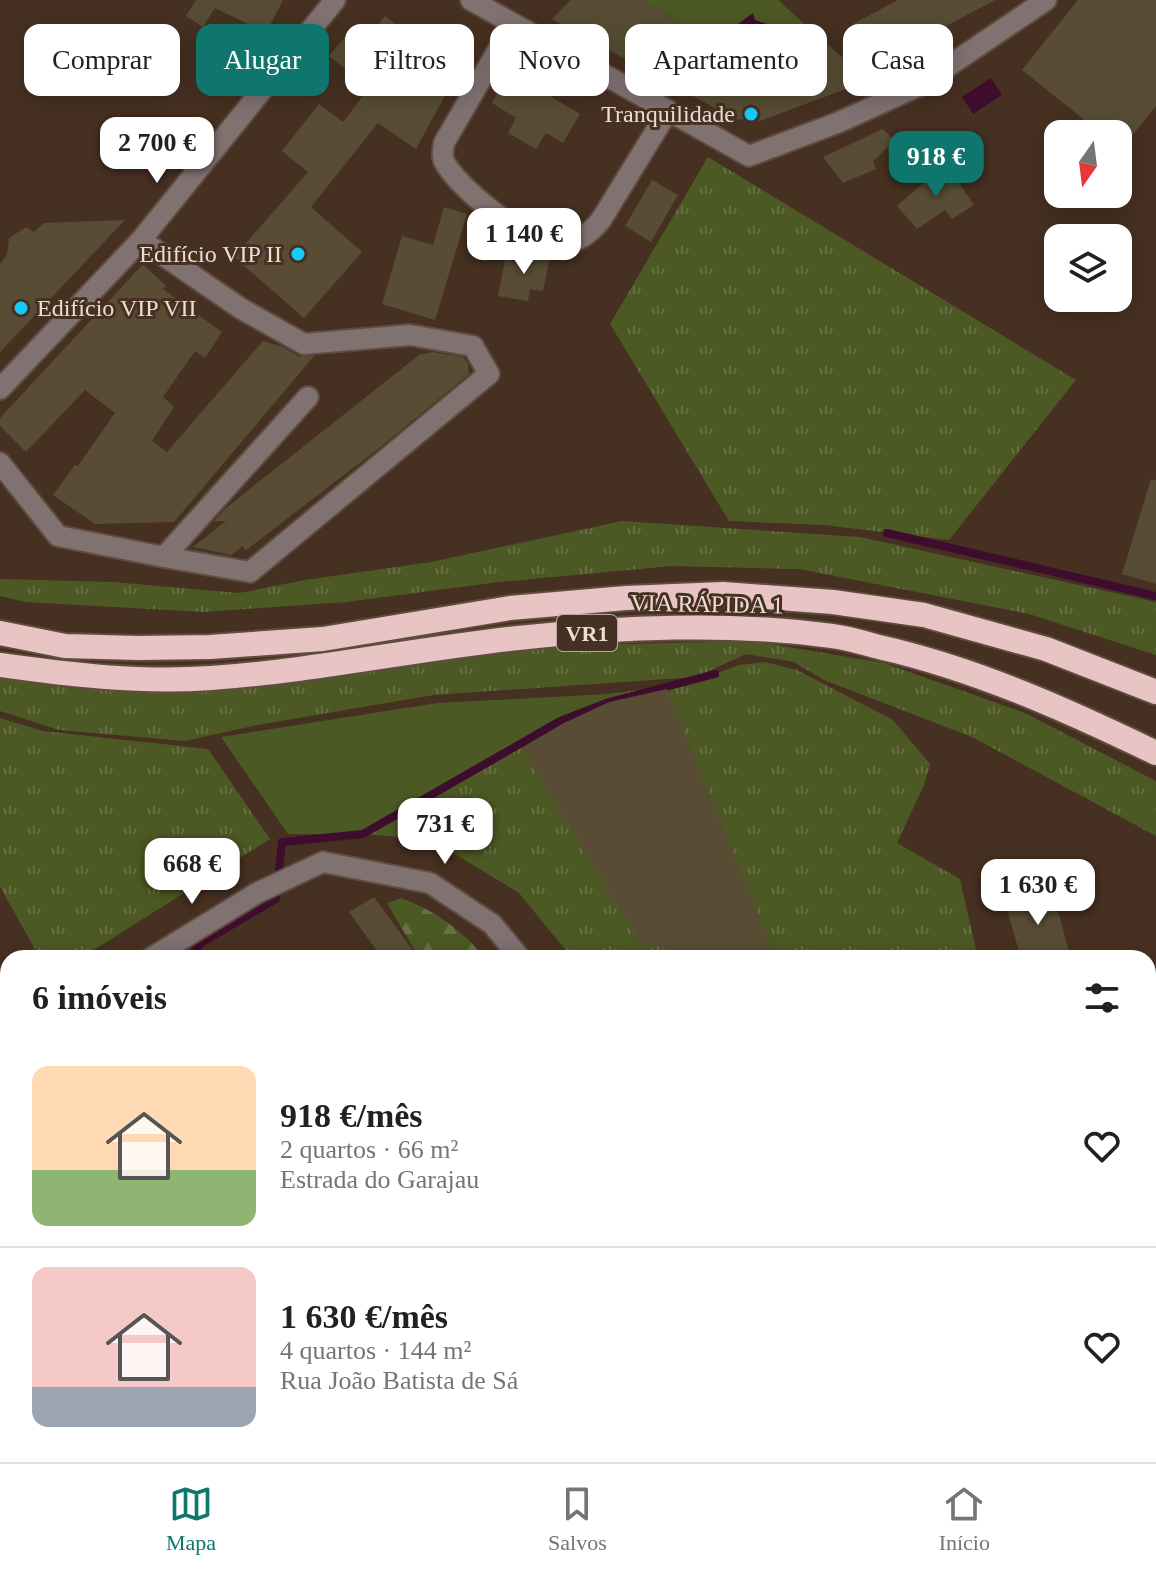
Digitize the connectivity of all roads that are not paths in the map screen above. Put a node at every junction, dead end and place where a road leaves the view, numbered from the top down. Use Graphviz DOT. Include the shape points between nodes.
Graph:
graph roads {
  1 [pos="335,0"];
  2 [pos="471,0"];
  3 [pos="1046,0"];
  4 [pos="513,24"];
  5 [pos="490,64"];
  6 [pos="609,78"];
  7 [pos="668,111"];
  8 [pos="141,240"];
  9 [pos="0,389"];
  10 [pos="308,397"];
  11 [pos="0,463"];
  12 [pos="164,557"];
  13 [pos="0,633"];
  14 [pos="0,665"];
  15 [pos="1156,692"];
  16 [pos="1156,753"];
  17 [pos="164,950"];
  18 [pos="513,950"];
  1 -- 8 [label="street"];
  2 -- 4 [label="street"];
  3 -- 7 [label="street" via="919,86 749,156"];
  5 -- 7 [label="street" via="444,143 444,161 479,202 545,243 583,238 592,230"];
  6 -- 7 [label="street"];
  8 -- 9 [label="street"];
  8 -- 12 [label="street" via="240,308 304,344 410,335 473,346 489,374 250,572"];
  10 -- 12 [label="street"];
  11 -- 12 [label="street" via="58,536"];
  13 -- 15 [label="highway, VIA RÁPIDA 1 / VR1" via="65,646 210,647 323,639 510,608 723,594 924,615 1046,649"];
  14 -- 16 [label="highway, VIA RÁPIDA 1 / VR1" via="68,675 209,678 516,638 721,627 834,636 916,655 1029,696"];
  17 -- 18 [label="street" via="257,893 323,862 430,883 492,924"];
}
